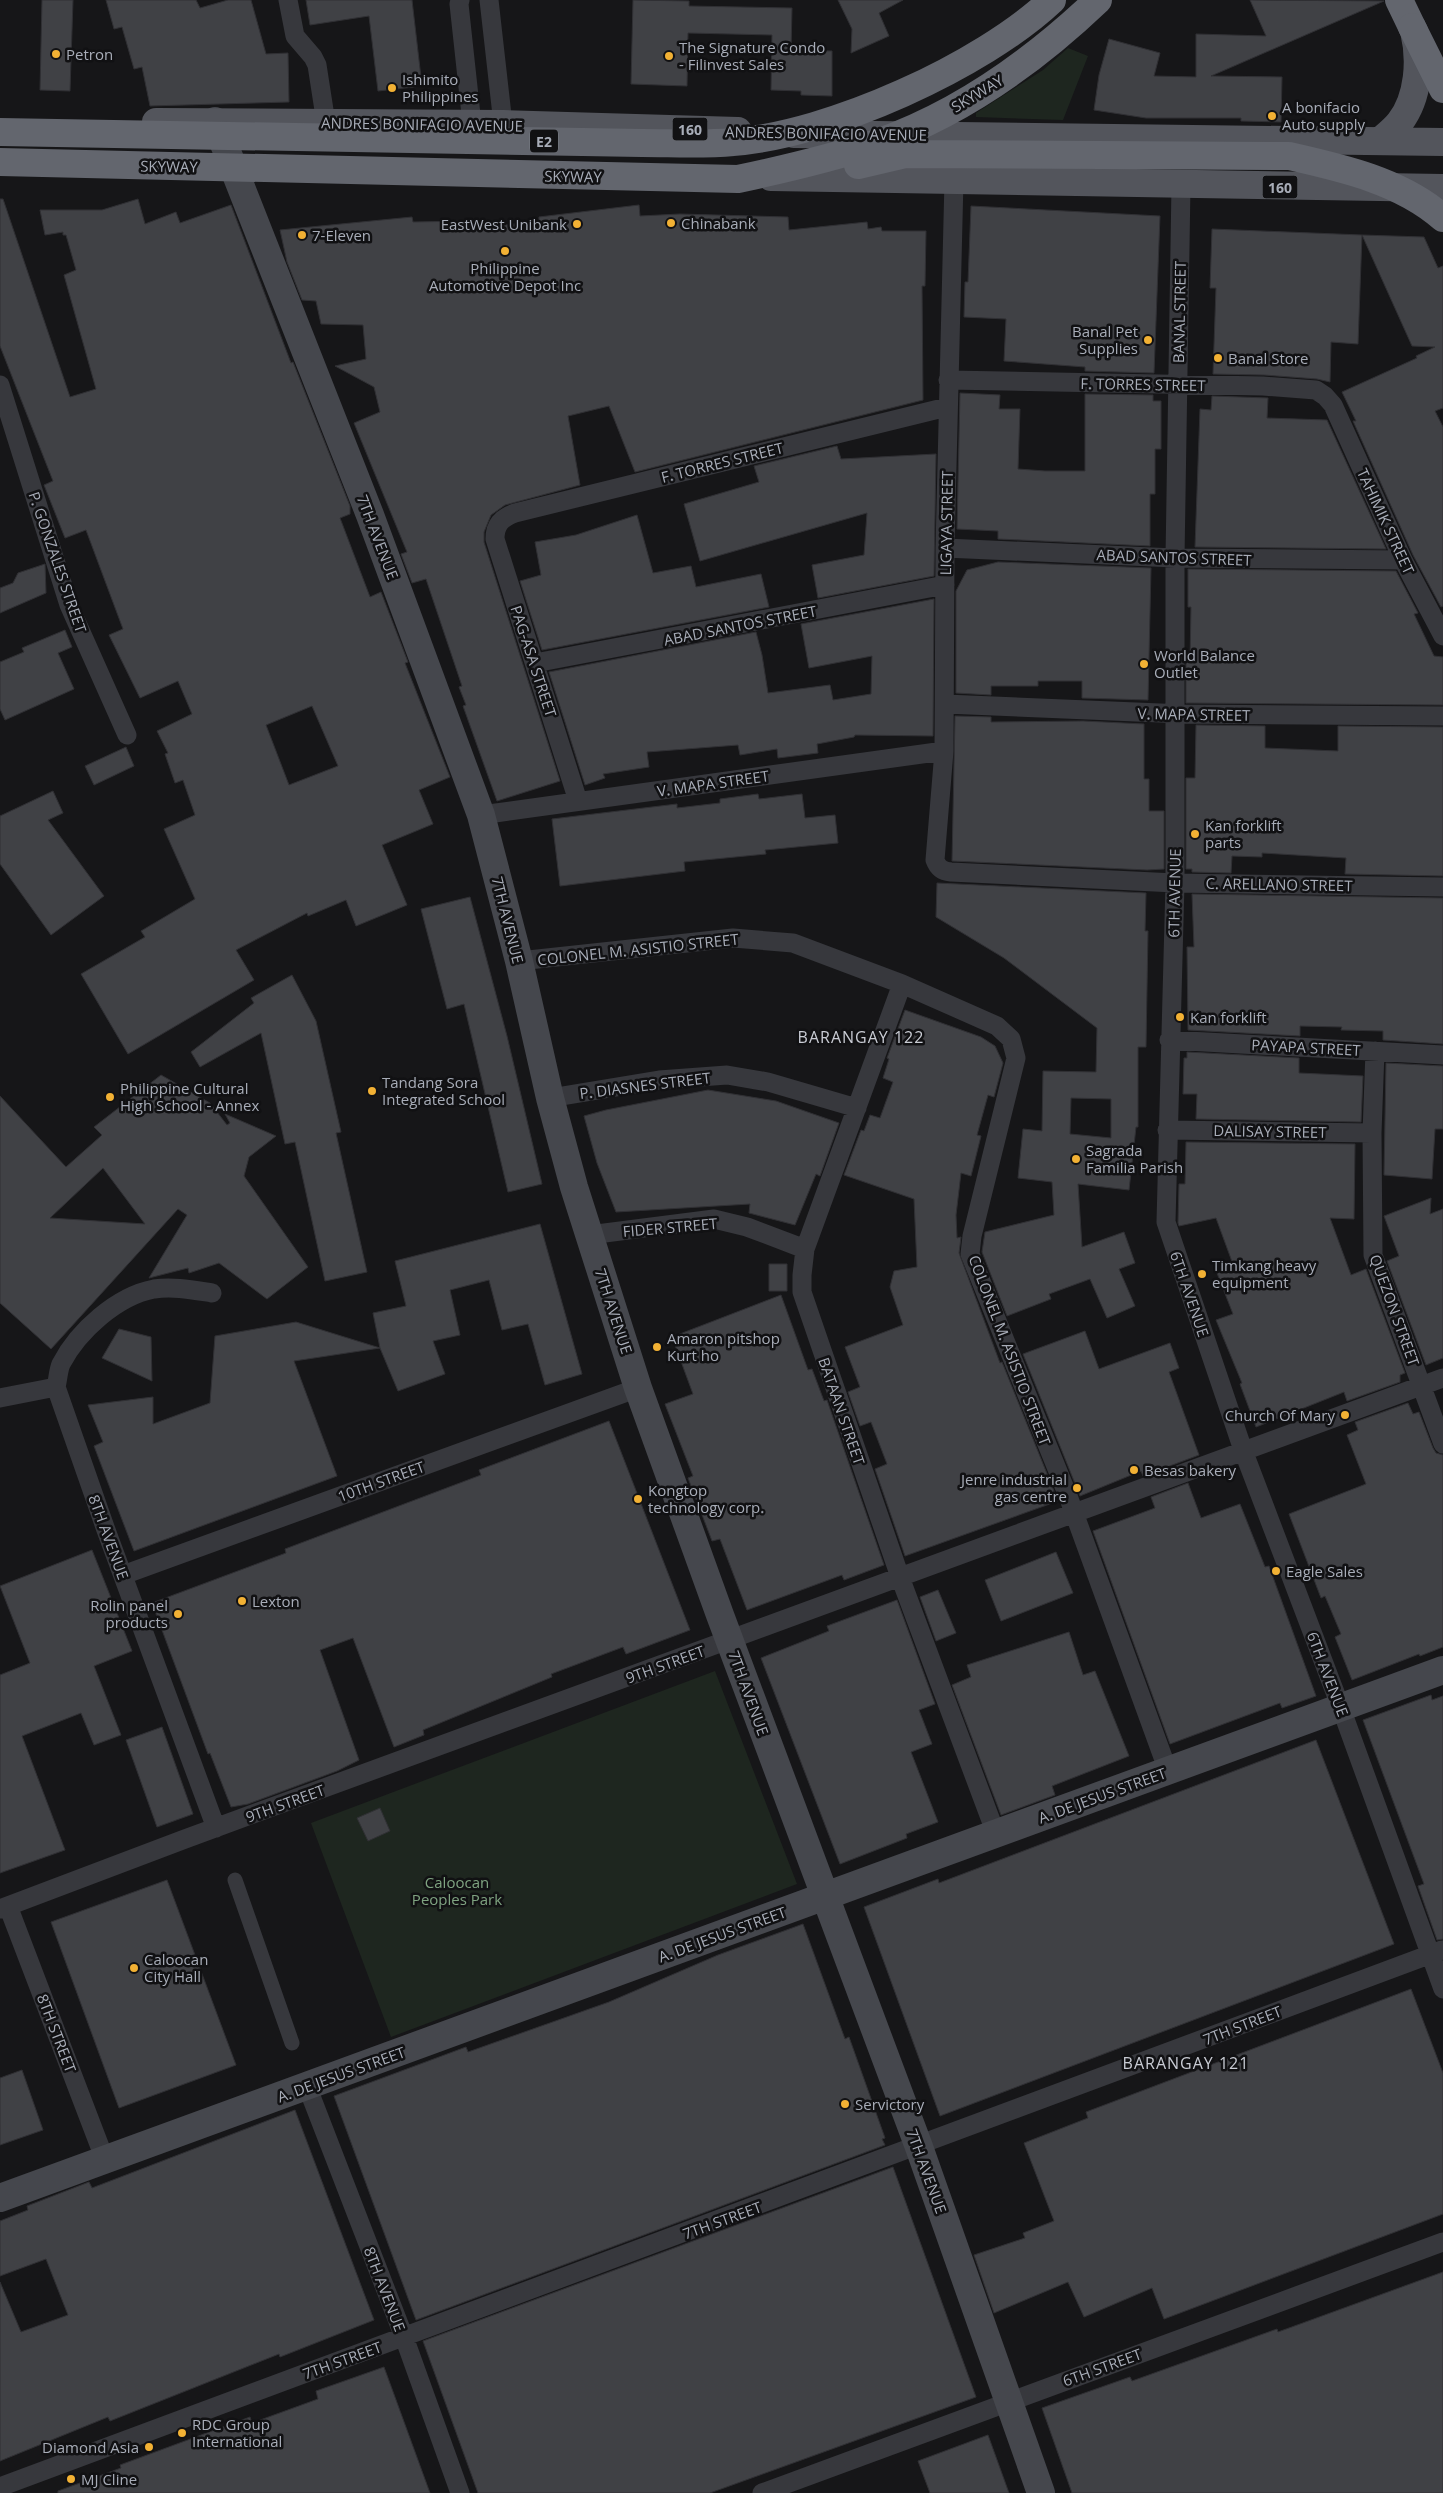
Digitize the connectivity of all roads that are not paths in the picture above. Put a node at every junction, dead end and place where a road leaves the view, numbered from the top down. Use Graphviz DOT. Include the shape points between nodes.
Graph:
graph roads {
  1 [pos="288,0"];
  2 [pos="460,0"];
  3 [pos="489,0"];
  4 [pos="1052,0"];
  5 [pos="1085,0"];
  6 [pos="1098,0"];
  7 [pos="1399,0"];
  8 [pos="1406,0"];
  9 [pos="1410,0"];
  10 [pos="1443,74"];
  11 [pos="1443,89"];
  12 [pos="216,121"];
  13 [pos="0,122"];
  14 [pos="326,123"];
  15 [pos="472,124"];
  16 [pos="503,124"];
  17 [pos="0,132"];
  18 [pos="911,136"];
  19 [pos="1380,141"];
  20 [pos="1443,142"];
  21 [pos="0,162"];
  22 [pos="0,170"];
  23 [pos="235,172"];
  24 [pos="738,179"];
  25 [pos="954,180"];
  26 [pos="1181,185"];
  27 [pos="1443,188"];
  28 [pos="1443,218"];
  29 [pos="948,380"];
  30 [pos="1177,384"];
  31 [pos="0,385"];
  32 [pos="1333,405"];
  33 [pos="948,407"];
  34 [pos="499,522"];
  35 [pos="945,548"];
  36 [pos="1175,558"];
  37 [pos="1403,560"];
  38 [pos="945,586"];
  39 [pos="1443,636"];
  40 [pos="535,663"];
  41 [pos="945,704"];
  42 [pos="1174,714"];
  43 [pos="1443,716"];
  44 [pos="127,735"];
  45 [pos="944,752"];
  46 [pos="578,801"];
  47 [pos="482,815"];
  48 [pos="937,866"];
  49 [pos="1175,883"];
  50 [pos="1443,887"];
  51 [pos="519,961"];
  52 [pos="902,984"];
  53 [pos="1169,1040"];
  54 [pos="1375,1051"];
  55 [pos="1443,1055"];
  56 [pos="550,1098"];
  57 [pos="857,1108"];
  58 [pos="1167,1130"];
  59 [pos="1372,1132"];
  60 [pos="590,1235"];
  61 [pos="805,1250"];
  62 [pos="212,1292"];
  63 [pos="1443,1378"];
  64 [pos="1422,1386"];
  65 [pos="56,1387"];
  66 [pos="638,1388"];
  67 [pos="0,1398"];
  68 [pos="1443,1444"];
  69 [pos="1244,1450"];
  70 [pos="1074,1512"];
  71 [pos="123,1574"];
  72 [pos="900,1577"];
  73 [pos="729,1640"];
  74 [pos="1443,1670"];
  75 [pos="1341,1708"];
  76 [pos="1168,1771"];
  77 [pos="216,1828"];
  78 [pos="996,1834"];
  79 [pos="235,1880"];
  80 [pos="824,1897"];
  81 [pos="4,1908"];
  82 [pos="1437,1952"];
  83 [pos="1443,1989"];
  84 [pos="292,2043"];
  85 [pos="307,2086"];
  86 [pos="919,2147"];
  87 [pos="105,2160"];
  88 [pos="0,2198"];
  89 [pos="1443,2242"];
  90 [pos="404,2337"];
  91 [pos="1009,2401"];
  92 [pos="0,2486"];
  93 [pos="460,2493"];
  94 [pos="762,2493"];
  95 [pos="1041,2493"];
  1 -- 14 [label="street" via="296,36 317,65"];
  2 -- 15 [label="street"];
  3 -- 16 [label="street"];
  4 -- 17 [label="highway, SKYWAY / E2, bridge" via="989,48 867,108 798,131 734,142"];
  5 -- 18 [label="main road" via="1073,14 943,104"];
  6 -- 24 [label="highway, SKYWAY, bridge" via="1059,37 1020,66 923,124 832,157"];
  7 -- 11 [label="highway, bridge"];
  8 -- 19 [label="main road" via="1417,44 1418,65 1412,96 1401,121"];
  9 -- 10 [label="main road"];
  12 -- 13 [label="main road, ANDRES BONIFACIO AVENUE / 160"];
  12 -- 14 [label="main road, ANDRES BONIFACIO AVENUE / 160"];
  12 -- 23 [label="main road, 7TH AVENUE"];
  14 -- 15 [label="main road, ANDRES BONIFACIO AVENUE / 160"];
  15 -- 16 [label="main road, ANDRES BONIFACIO AVENUE / 160"];
  16 -- 18 [label="main road, ANDRES BONIFACIO AVENUE / 160"];
  18 -- 19 [label="main road, ANDRES BONIFACIO AVENUE / 160"];
  19 -- 20 [label="main road, ANDRES BONIFACIO AVENUE / 160"];
  21 -- 24 [label="highway, SKYWAY, bridge"];
  22 -- 23 [label="main road, 160"];
  23 -- 25 [label="main road, 160"];
  23 -- 47 [label="main road, 7TH AVENUE" via="370,515"];
  24 -- 28 [label="highway, bridge" via="818,174 906,154 1289,156 1336,166 1380,181 1433,209"];
  25 -- 26 [label="main road, 160"];
  25 -- 29 [label="street, LIGAYA STREET"];
  26 -- 27 [label="main road, 160"];
  26 -- 30 [label="street, BANAL STREET"];
  29 -- 30 [label="street, F. TORRES STREET"];
  29 -- 33 [label="street, LIGAYA STREET"];
  30 -- 32 [label="street, F. TORRES STREET" via="1316,390"];
  30 -- 36 [label="street, BANAL STREET"];
  31 -- 44 [label="street, P. GONZALES STREET" via="70,605"];
  32 -- 37 [label="street, TAHIMIK STREET"];
  33 -- 34 [label="street, F. TORRES STREET" via="515,513"];
  33 -- 35 [label="street, LIGAYA STREET"];
  34 -- 40 [label="street, PAG-ASA STREET" via="495,539"];
  35 -- 36 [label="street, ABAD SANTOS STREET"];
  35 -- 38 [label="street, LIGAYA STREET"];
  36 -- 37 [label="street, ABAD SANTOS STREET"];
  36 -- 42 [label="street, 6TH AVENUE"];
  37 -- 39 [label="street, TAHIMIK STREET"];
  38 -- 40 [label="street, ABAD SANTOS STREET"];
  38 -- 41 [label="street, LIGAYA STREET"];
  40 -- 46 [label="street, PAG-ASA STREET"];
  41 -- 42 [label="street, V. MAPA STREET"];
  41 -- 45 [label="street, LIGAYA STREET"];
  42 -- 43 [label="street, V. MAPA STREET"];
  42 -- 49 [label="street, 6TH AVENUE"];
  45 -- 46 [label="street, V. MAPA STREET"];
  45 -- 48 [label="street, LIGAYA STREET" via="934,860"];
  46 -- 47 [label="street, V. MAPA STREET"];
  47 -- 51 [label="main road, 7TH AVENUE"];
  48 -- 49 [label="street, C. ARELLANO STREET" via="951,872"];
  49 -- 50 [label="street, C. ARELLANO STREET"];
  49 -- 53 [label="street, 6TH AVENUE"];
  51 -- 52 [label="street, COLONEL M. ASISTIO STREET" via="673,943 755,938 793,943"];
  51 -- 56 [label="main road, 7TH AVENUE"];
  52 -- 57 [label="street, BATAAN STREET"];
  52 -- 70 [label="street, COLONEL M. ASISTIO STREET" via="997,1026 1014,1048 1016,1058 970,1254"];
  53 -- 54 [label="street, PAYAPA STREET"];
  53 -- 58 [label="street, 6TH AVENUE"];
  54 -- 55 [label="street, PAYAPA STREET"];
  54 -- 59 [label="street, QUEZON STREET"];
  56 -- 57 [label="street, P. DIASNES STREET" via="659,1080 727,1075 768,1082"];
  56 -- 60 [label="main road, 7TH AVENUE"];
  57 -- 61 [label="street, BATAAN STREET"];
  58 -- 59 [label="street, DALISAY STREET"];
  58 -- 69 [label="street, 6TH AVENUE" via="1166,1222"];
  59 -- 64 [label="street, QUEZON STREET" via="1373,1255"];
  60 -- 61 [label="street, FIDER STREET" via="714,1219 747,1227"];
  60 -- 66 [label="main road, 7TH AVENUE"];
  61 -- 72 [label="street, BATAAN STREET" via="802,1292 807,1310"];
  62 -- 65 [label="street" via="154,1289 116,1306 103,1315 69,1352 60,1366"];
  63 -- 64 [label="street, 9TH STREET"];
  64 -- 68 [label="street, QUEZON STREET"];
  64 -- 69 [label="street, 9TH STREET"];
  65 -- 67 [label="street"];
  65 -- 71 [label="street, 8TH AVENUE"];
  66 -- 71 [label="street, 10TH STREET"];
  66 -- 73 [label="main road, 7TH AVENUE"];
  69 -- 70 [label="street, 9TH STREET"];
  69 -- 75 [label="street, 6TH AVENUE"];
  70 -- 72 [label="street, 9TH STREET"];
  70 -- 76 [label="street, COLONEL M. ASISTIO STREET"];
  71 -- 77 [label="street, 8TH AVENUE"];
  72 -- 73 [label="street, 9TH STREET"];
  72 -- 78 [label="street, BATAAN STREET"];
  73 -- 77 [label="street, 9TH STREET"];
  73 -- 80 [label="main road, 7TH AVENUE"];
  74 -- 75 [label="main road, A. DE JESUS STREET"];
  75 -- 76 [label="main road, A. DE JESUS STREET"];
  75 -- 82 [label="street, 6TH AVENUE"];
  76 -- 78 [label="main road, A. DE JESUS STREET"];
  77 -- 81 [label="street, 9TH STREET"];
  78 -- 80 [label="main road, A. DE JESUS STREET"];
  79 -- 84 [label="street"];
  80 -- 85 [label="main road, A. DE JESUS STREET"];
  80 -- 86 [label="main road, 7TH AVENUE"];
  81 -- 87 [label="street, 8TH STREET"];
  82 -- 83 [label="street, 6TH AVENUE"];
  82 -- 86 [label="street, 7TH STREET"];
  85 -- 87 [label="main road, A. DE JESUS STREET"];
  85 -- 90 [label="street, 8TH AVENUE"];
  86 -- 90 [label="street, 7TH STREET"];
  86 -- 91 [label="main road, 7TH AVENUE"];
  87 -- 88 [label="main road, A. DE JESUS STREET"];
  89 -- 91 [label="street, 6TH STREET"];
  90 -- 92 [label="street, 7TH STREET"];
  90 -- 93 [label="street, 8TH AVENUE"];
  91 -- 94 [label="street, 6TH STREET"];
  91 -- 95 [label="main road, 7TH AVENUE"];
}
